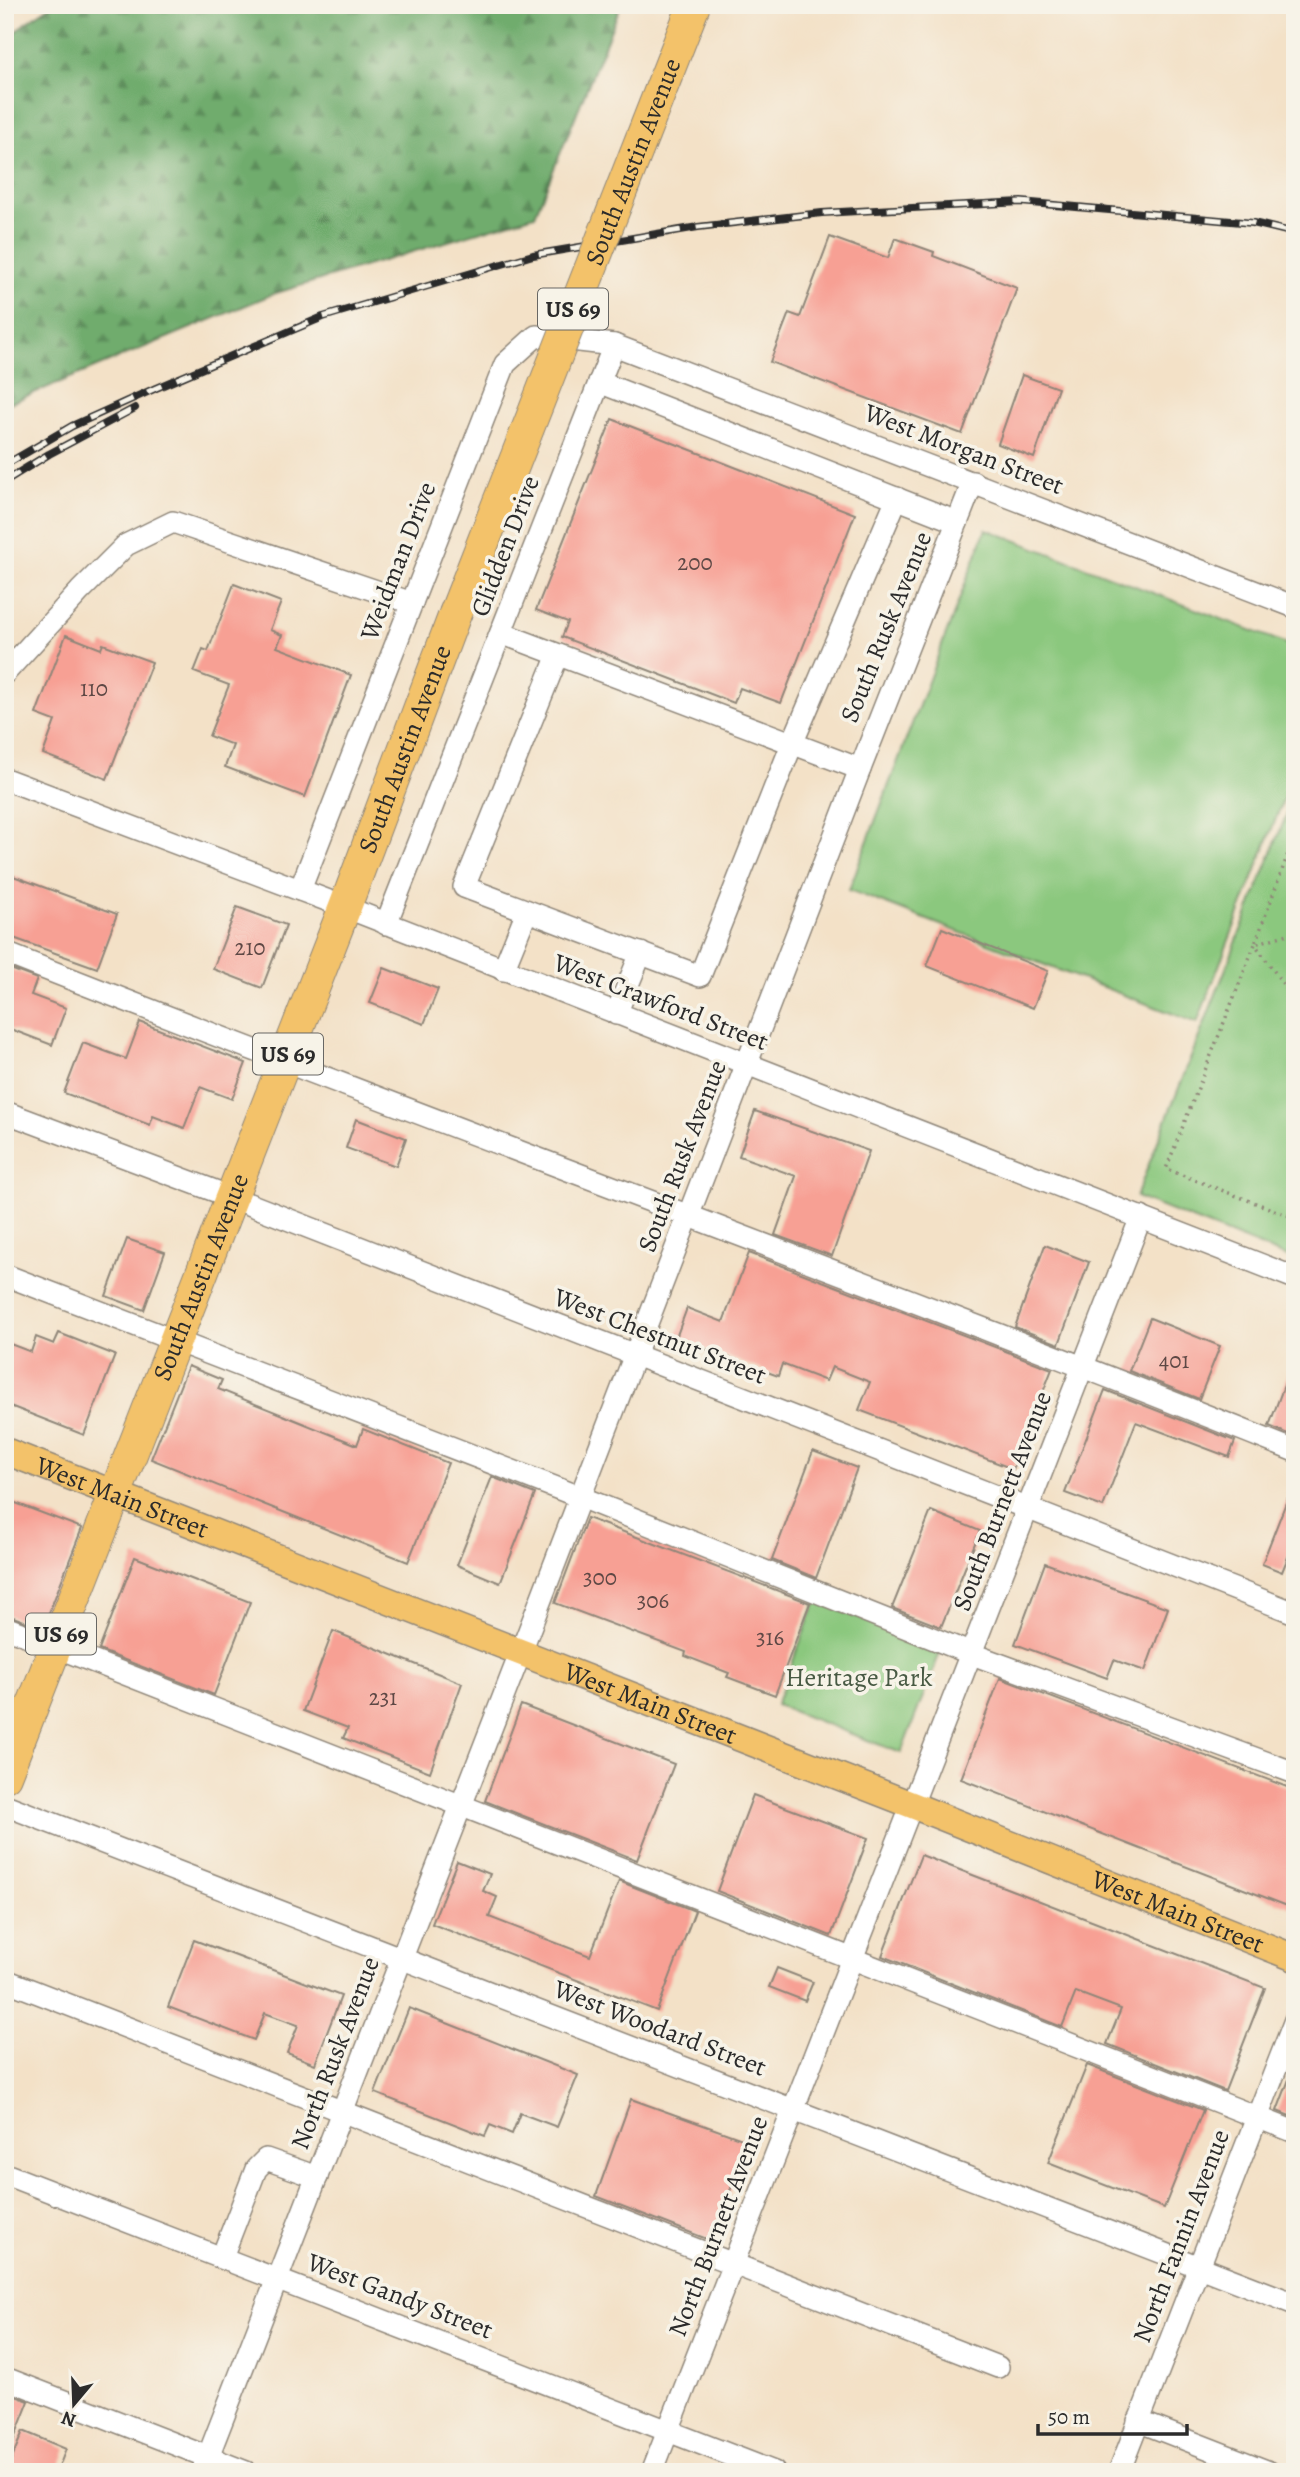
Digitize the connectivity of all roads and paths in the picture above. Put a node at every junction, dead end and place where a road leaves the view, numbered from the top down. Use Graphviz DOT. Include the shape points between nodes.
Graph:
graph roads {
  1 [pos="694,5"];
  2 [pos="614,345"];
  3 [pos="599,382"];
  4 [pos="973,482"];
  5 [pos="897,498"];
  6 [pos="957,522"];
  7 [pos="412,603"];
  8 [pos="1295,607"];
  9 [pos="501,633"];
  10 [pos="558,655"];
  11 [pos="5,673"];
  12 [pos="792,744"];
  13 [pos="860,769"];
  14 [pos="5,779"];
  15 [pos="1295,835"];
  16 [pos="300,890"];
  17 [pos="345,907"];
  18 [pos="527,911"];
  19 [pos="386,924"];
  20 [pos="1295,932"];
  21 [pos="1255,944"];
  22 [pos="5,953"];
  23 [pos="641,953"];
  24 [pos="503,970"];
  25 [pos="1295,1000"];
  26 [pos="617,1014"];
  27 [pos="284,1063"];
  28 [pos="747,1066"];
  29 [pos="5,1112"];
  30 [pos="231,1197"];
  31 [pos="688,1216"];
  32 [pos="1141,1217"];
  33 [pos="1295,1218"];
  34 [pos="5,1275"];
  35 [pos="1295,1278"];
  36 [pos="176,1340"];
  37 [pos="633,1356"];
  38 [pos="1084,1366"];
  39 [pos="5,1451"];
  40 [pos="1295,1451"];
  41 [pos="116,1493"];
  42 [pos="580,1497"];
  43 [pos="1030,1508"];
  44 [pos="1295,1613"];
  45 [pos="5,1628"];
  46 [pos="56,1647"];
  47 [pos="520,1654"];
  48 [pos="972,1654"];
  49 [pos="1295,1773"];
  50 [pos="5,1776"];
  51 [pos="5,1805"];
  52 [pos="912,1805"];
  53 [pos="461,1806"];
  54 [pos="402,1958"];
  55 [pos="1295,1958"];
  56 [pos="852,1959"];
  57 [pos="5,1980"];
  58 [pos="1295,2020"];
  59 [pos="793,2110"];
  60 [pos="342,2112"];
  61 [pos="1257,2117"];
  62 [pos="1295,2132"];
  63 [pos="5,2174"];
  64 [pos="317,2177"];
  65 [pos="222,2257"];
  66 [pos="733,2265"];
  67 [pos="1199,2267"];
  68 [pos="277,2278"];
  69 [pos="1295,2304"];
  70 [pos="999,2367"];
  71 [pos="5,2378"];
  72 [pos="1138,2421"];
  73 [pos="668,2431"];
  74 [pos="205,2464"];
  75 [pos="246,2472"];
  76 [pos="652,2472"];
  77 [pos="774,2472"];
  78 [pos="1119,2472"];
  79 [pos="1269,2472"];
  1 -- 17 [label="highway, South Austin Avenue / US 69, bridge"];
  2 -- 3 [label="street, Glidden Drive"];
  2 -- 4 [label="street, West Morgan Street"];
  2 -- 7 [label="street, Weidman Drive" via="536,336 505,364"];
  3 -- 5 [label="street"];
  3 -- 9 [label="street, Glidden Drive"];
  4 -- 6 [label="street, South Rusk Avenue"];
  4 -- 8 [label="street, West Morgan Street"];
  5 -- 6 [label="street"];
  5 -- 12 [label="street"];
  6 -- 13 [label="street, South Rusk Avenue"];
  7 -- 11 [label="street" via="173,522 126,545"];
  7 -- 16 [label="street, Weidman Drive"];
  9 -- 10 [label="street"];
  9 -- 19 [label="street, Glidden Drive"];
  10 -- 12 [label="street"];
  10 -- 18 [label="street" via="464,887"];
  12 -- 13 [label="street"];
  12 -- 23 [label="street" via="700,976"];
  13 -- 28 [label="street, South Rusk Avenue"];
  14 -- 16 [label="street, West Crawford Street"];
  15 -- 21 [label="path"];
  16 -- 17 [label="street, West Crawford Street"];
  17 -- 19 [label="street, West Crawford Street"];
  17 -- 27 [label="highway, South Austin Avenue / US 69"];
  18 -- 23 [label="street"];
  18 -- 24 [label="street"];
  19 -- 24 [label="street, West Crawford Street"];
  20 -- 21 [label="path"];
  21 -- 25 [label="path"];
  21 -- 33 [label="path" via="1166,1169"];
  22 -- 27 [label="street"];
  23 -- 26 [label="street"];
  24 -- 26 [label="street, West Crawford Street"];
  26 -- 28 [label="street, West Crawford Street"];
  27 -- 30 [label="highway, South Austin Avenue / US 69"];
  27 -- 31 [label="street"];
  28 -- 31 [label="street, South Rusk Avenue"];
  28 -- 32 [label="street, West Crawford Street"];
  29 -- 30 [label="street, West Chestnut Street"];
  30 -- 36 [label="highway, South Austin Avenue / US 69"];
  30 -- 37 [label="street, West Chestnut Street"];
  31 -- 37 [label="street, South Rusk Avenue"];
  31 -- 38 [label="street"];
  32 -- 35 [label="street, West Crawford Street"];
  32 -- 38 [label="street, South Burnett Avenue"];
  34 -- 36 [label="street"];
  36 -- 41 [label="highway, South Austin Avenue / US 69"];
  36 -- 42 [label="street"];
  37 -- 42 [label="street, South Rusk Avenue"];
  37 -- 43 [label="street, West Chestnut Street"];
  38 -- 40 [label="street"];
  38 -- 43 [label="street, South Burnett Avenue"];
  39 -- 41 [label="main road, West Main Street"];
  41 -- 46 [label="highway, US 69"];
  41 -- 47 [label="main road, West Main Street"];
  42 -- 47 [label="street, South Rusk Avenue"];
  42 -- 48 [label="street"];
  43 -- 44 [label="street, West Chestnut Street"];
  43 -- 48 [label="street, South Burnett Avenue"];
  45 -- 46 [label="street"];
  46 -- 50 [label="highway, US 69"];
  46 -- 53 [label="street"];
  47 -- 52 [label="main road, West Main Street"];
  47 -- 53 [label="street, North Rusk Avenue"];
  48 -- 49 [label="street"];
  48 -- 52 [label="street, South Burnett Avenue"];
  51 -- 54 [label="street, West Woodard Street"];
  52 -- 55 [label="main road, West Main Street"];
  52 -- 56 [label="street, North Burnett Avenue"];
  53 -- 54 [label="street, North Rusk Avenue"];
  53 -- 56 [label="street"];
  54 -- 59 [label="street, West Woodard Street"];
  54 -- 60 [label="street, North Rusk Avenue"];
  56 -- 59 [label="street, North Burnett Avenue"];
  56 -- 61 [label="street"];
  57 -- 60 [label="street"];
  58 -- 61 [label="street, North Fannin Avenue"];
  59 -- 66 [label="street, North Burnett Avenue"];
  59 -- 67 [label="street, West Woodard Street"];
  60 -- 64 [label="street, North Rusk Avenue"];
  60 -- 66 [label="street"];
  61 -- 62 [label="street"];
  61 -- 67 [label="street, North Fannin Avenue"];
  63 -- 65 [label="street, West Gandy Street"];
  64 -- 65 [label="street" via="262,2160"];
  64 -- 68 [label="street, North Rusk Avenue"];
  65 -- 68 [label="street, West Gandy Street"];
  66 -- 70 [label="street"];
  66 -- 73 [label="street, North Burnett Avenue"];
  67 -- 69 [label="street, West Woodard Street"];
  67 -- 72 [label="street, North Fannin Avenue"];
  68 -- 73 [label="street, West Gandy Street"];
  68 -- 74 [label="street, North Rusk Avenue"];
  71 -- 74 [label="street"];
  72 -- 78 [label="street, North Fannin Avenue"];
  72 -- 79 [label="street"];
  73 -- 76 [label="street, North Burnett Avenue"];
  73 -- 77 [label="street, West Gandy Street"];
  74 -- 75 [label="street"];
}
